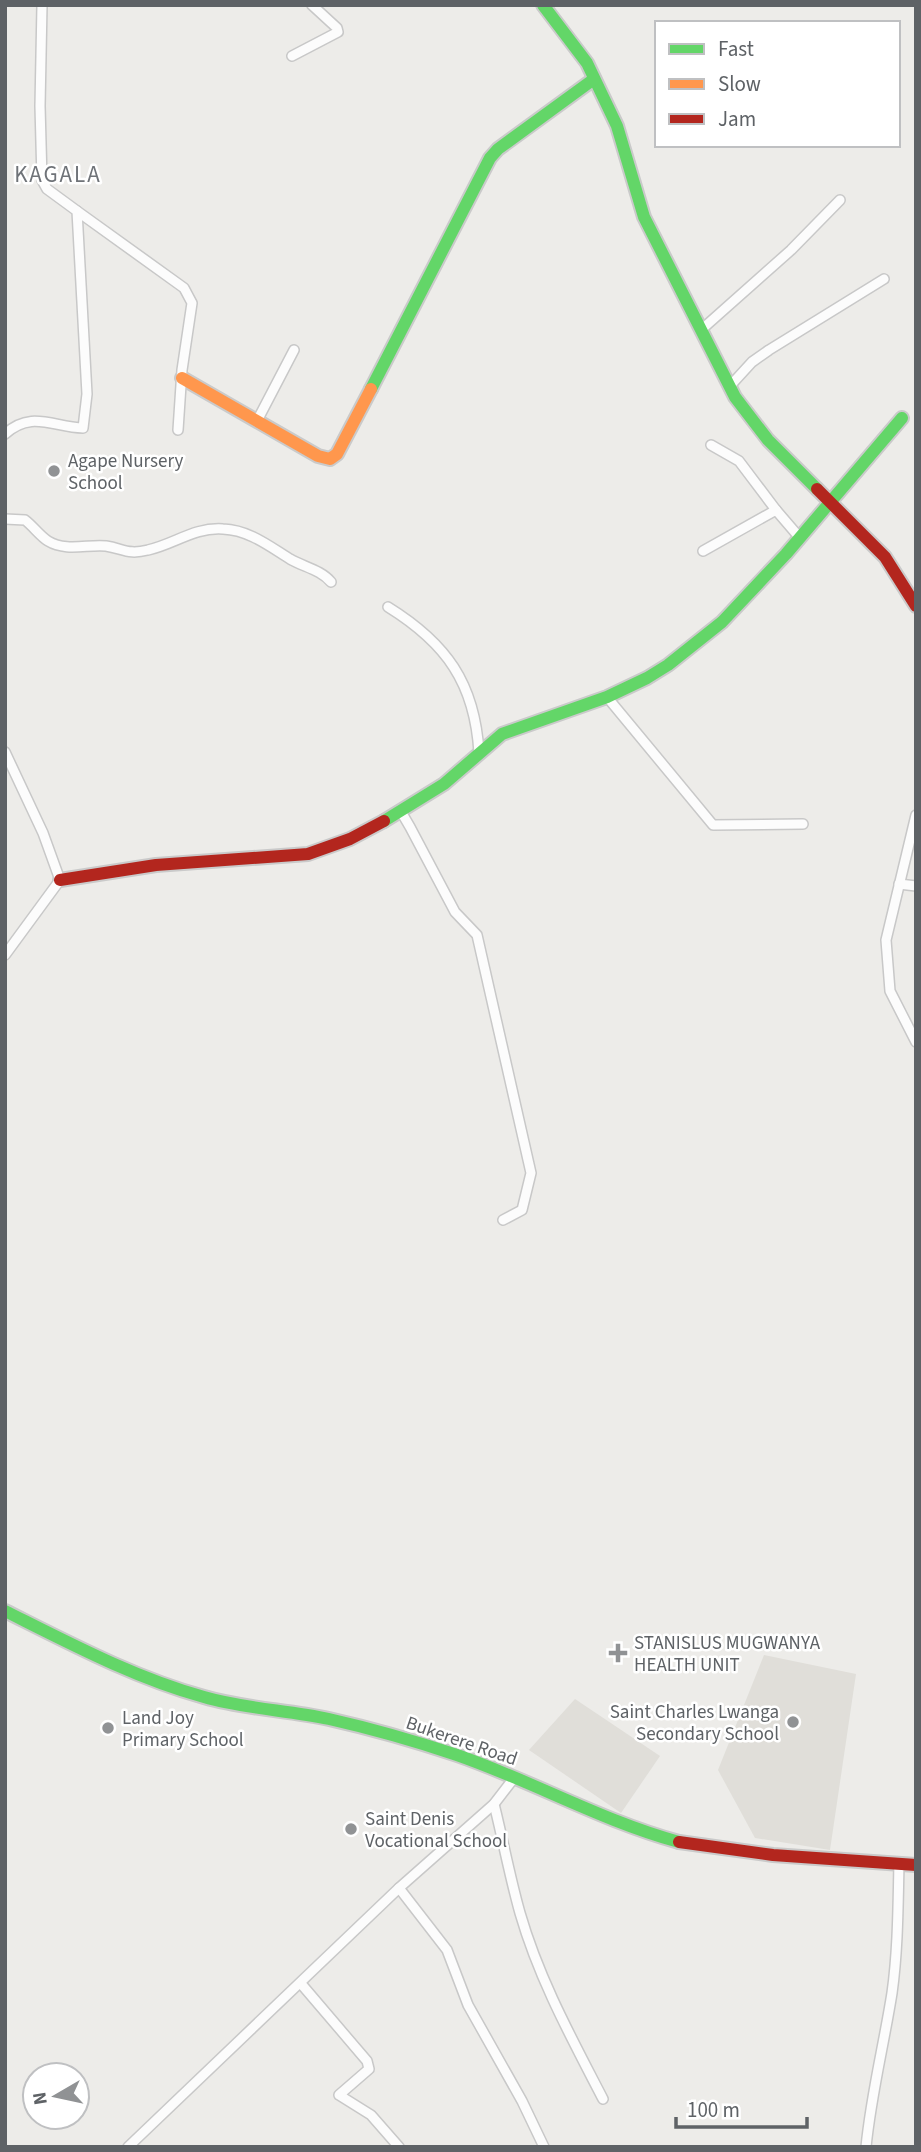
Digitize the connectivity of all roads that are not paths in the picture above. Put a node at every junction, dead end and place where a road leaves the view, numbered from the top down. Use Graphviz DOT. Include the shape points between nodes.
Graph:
graph roads {
  1 [pos="42,5"];
  2 [pos="312,5"];
  3 [pos="543,5"];
  4 [pos="292,56"];
  5 [pos="594,79"];
  6 [pos="840,200"];
  7 [pos="77,211"];
  8 [pos="884,279"];
  9 [pos="701,330"];
  10 [pos="294,350"];
  11 [pos="182,378"];
  12 [pos="730,386"];
  13 [pos="902,418"];
  14 [pos="257,421"];
  15 [pos="178,430"];
  16 [pos="5,434"];
  17 [pos="711,445"];
  18 [pos="830,504"];
  19 [pos="776,510"];
  20 [pos="5,519"];
  21 [pos="800,538"];
  22 [pos="704,551"];
  23 [pos="331,582"];
  24 [pos="915,602"];
  25 [pos="388,607"];
  26 [pos="607,697"];
  27 [pos="5,752"];
  28 [pos="479,753"];
  29 [pos="399,813"];
  30 [pos="916,815"];
  31 [pos="803,824"];
  32 [pos="60,880"];
  33 [pos="899,884"];
  34 [pos="916,886"];
  35 [pos="5,955"];
  36 [pos="916,1042"];
  37 [pos="503,1220"];
  38 [pos="5,1611"];
  39 [pos="514,1778"];
  40 [pos="494,1804"];
  41 [pos="899,1863"];
  42 [pos="916,1865"];
  43 [pos="399,1888"];
  44 [pos="303,1986"];
  45 [pos="603,2099"];
  46 [pos="128,2147"];
  47 [pos="399,2147"];
  48 [pos="544,2147"];
  49 [pos="866,2147"];
  1 -- 7 [label="street" via="42,180"];
  2 -- 4 [label="street" via="338,32"];
  3 -- 5 [label="street" via="578,48"];
  5 -- 9 [label="street" via="617,126 645,217"];
  5 -- 14 [label="street" via="490,158 337,454 330,459 318,456"];
  6 -- 9 [label="street" via="792,250"];
  7 -- 11 [label="street" via="190,296"];
  7 -- 16 [label="street" via="87,394 83,428 22,422"];
  8 -- 12 [label="street" via="769,350"];
  9 -- 12 [label="street"];
  10 -- 14 [label="street"];
  11 -- 14 [label="street"];
  11 -- 15 [label="street"];
  12 -- 18 [label="street" via="768,440"];
  13 -- 18 [label="street"];
  17 -- 19 [label="street" via="738,461"];
  18 -- 21 [label="street"];
  18 -- 24 [label="street" via="885,557"];
  19 -- 21 [label="street"];
  19 -- 22 [label="street"];
  20 -- 23 [label="street" via="25,520 57,545 106,546 128,553 200,529 246,532"];
  21 -- 26 [label="street" via="722,622 668,665"];
  25 -- 28 [label="street" via="430,637 450,659 473,709"];
  26 -- 28 [label="street" via="502,734"];
  26 -- 31 [label="street" via="713,825"];
  27 -- 32 [label="street"];
  28 -- 29 [label="street" via="444,784"];
  29 -- 32 [label="street" via="350,839 308,854 156,864"];
  29 -- 37 [label="street" via="455,912 477,935 531,1173 522,1210"];
  30 -- 33 [label="street"];
  32 -- 35 [label="street"];
  33 -- 34 [label="street"];
  33 -- 36 [label="street" via="886,940 890,991"];
  38 -- 39 [label="street, Bukerere Road" via="138,1674 206,1698 367,1728"];
  39 -- 40 [label="street"];
  39 -- 41 [label="street, Bukerere Road" via="638,1831 679,1842 773,1855"];
  40 -- 43 [label="street"];
  40 -- 45 [label="street" via="520,1914 536,1959"];
  41 -- 42 [label="street, Bukerere Road"];
  41 -- 49 [label="street" via="892,1992"];
  43 -- 46 [label="street"];
  43 -- 48 [label="street" via="447,1950 468,2006"];
  44 -- 47 [label="street" via="367,2061 369,2069 339,2095 371,2115"];
}
